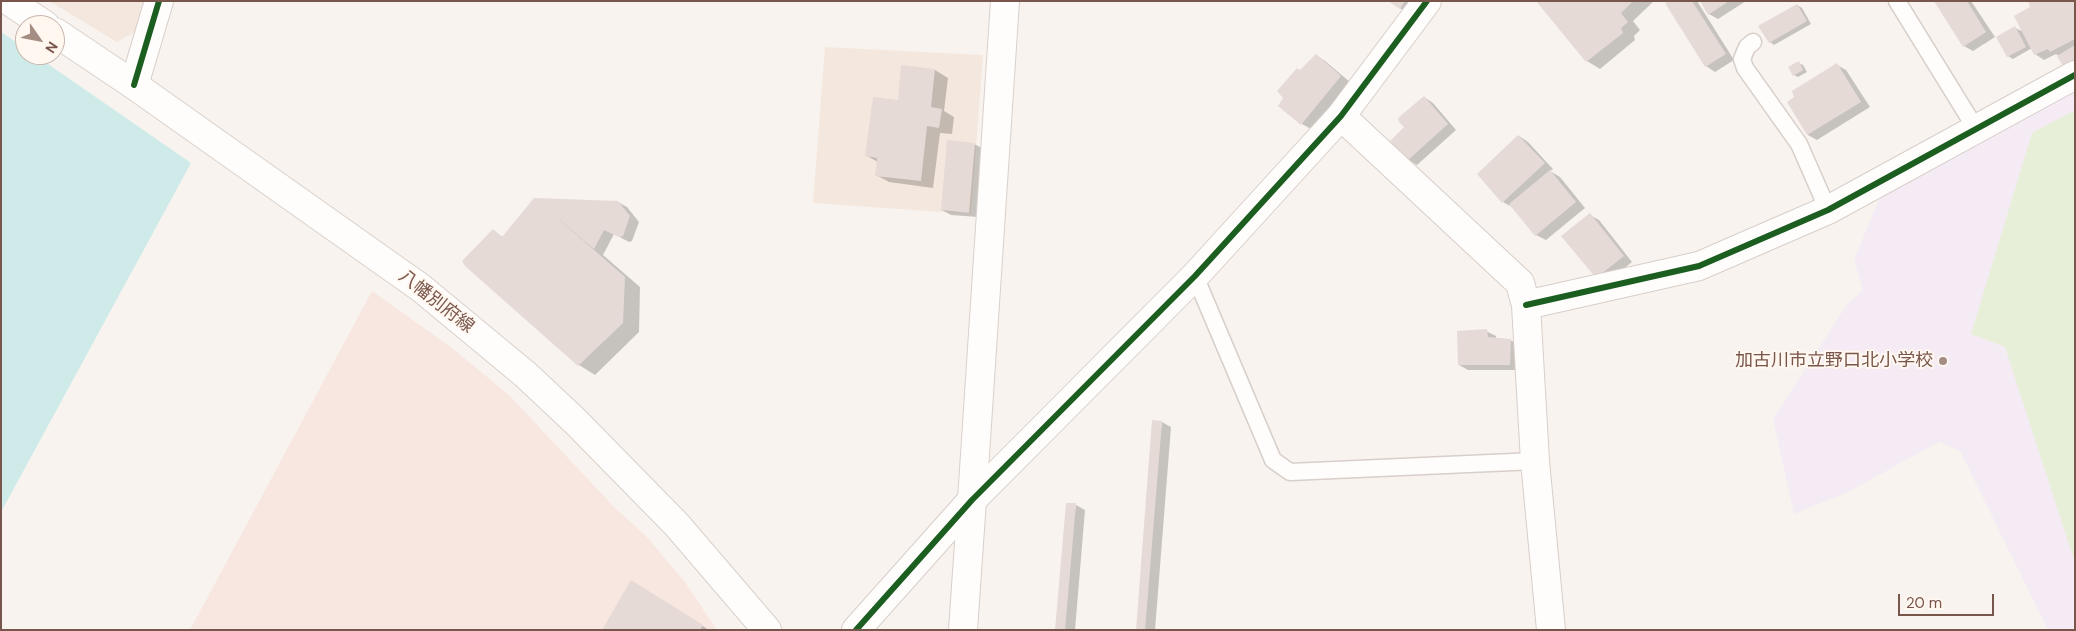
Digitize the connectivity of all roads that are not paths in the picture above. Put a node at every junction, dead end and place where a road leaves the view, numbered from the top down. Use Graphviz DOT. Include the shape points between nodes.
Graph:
graph roads {
  1 [pos="9,1"];
  2 [pos="158,1"];
  3 [pos="1005,1"];
  4 [pos="1427,1"];
  5 [pos="1897,1"];
  6 [pos="30,15"];
  7 [pos="65,39"];
  8 [pos="1753,42"];
  9 [pos="2075,75"];
  10 [pos="134,84"];
  11 [pos="1341,116"];
  12 [pos="1976,130"];
  13 [pos="1828,210"];
  14 [pos="1195,276"];
  15 [pos="1526,305"];
  16 [pos="1535,462"];
  17 [pos="972,500"];
  18 [pos="767,630"];
  19 [pos="856,630"];
  20 [pos="963,630"];
  21 [pos="1551,630"];
  1 -- 6 [label="street"];
  2 -- 10 [label="street"];
  3 -- 17 [label="street"];
  4 -- 11 [label="street"];
  5 -- 12 [label="lane"];
  7 -- 10 [label="street, 八幡別府線"];
  8 -- 13 [label="lane" via="1742,59 1745,68 1799,144"];
  9 -- 12 [label="street"];
  10 -- 18 [label="street, 八幡別府線" via="421,288 526,375 677,525"];
  11 -- 14 [label="street"];
  11 -- 15 [label="street" via="1520,283"];
  12 -- 13 [label="street"];
  13 -- 15 [label="street" via="1699,266"];
  14 -- 16 [label="lane" via="1273,460 1290,472"];
  14 -- 17 [label="street"];
  15 -- 16 [label="street"];
  16 -- 21 [label="street"];
  17 -- 19 [label="street"];
  17 -- 20 [label="street"];
}
